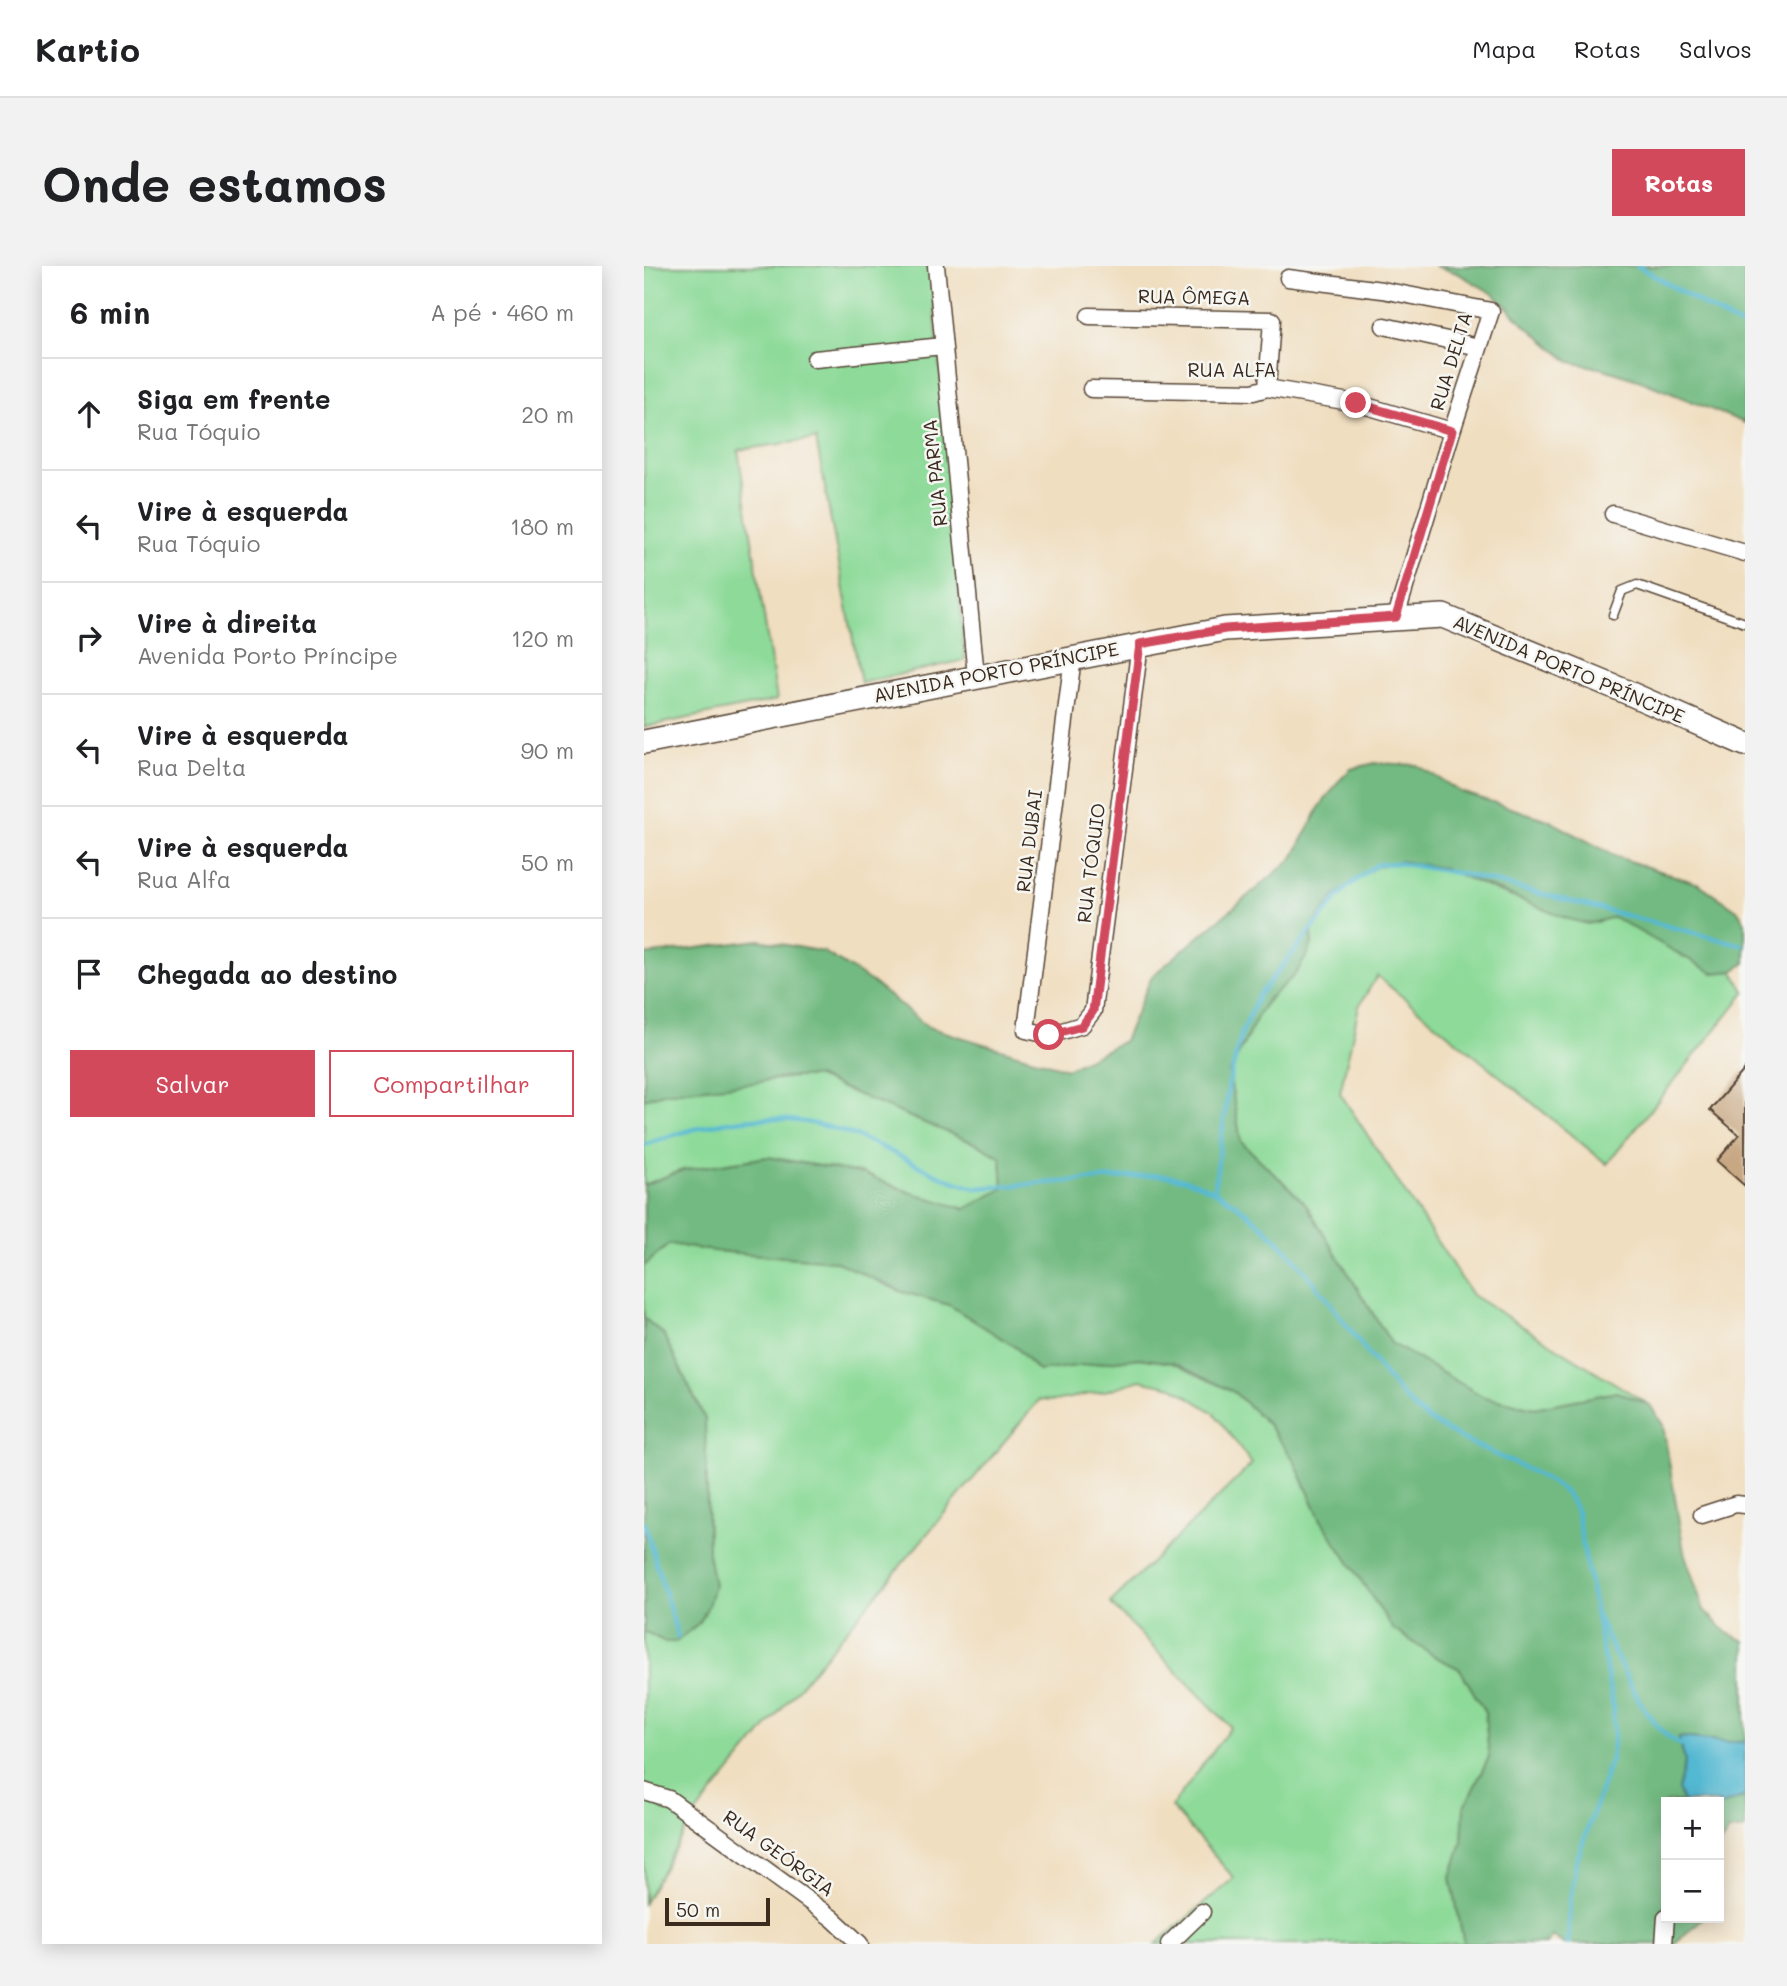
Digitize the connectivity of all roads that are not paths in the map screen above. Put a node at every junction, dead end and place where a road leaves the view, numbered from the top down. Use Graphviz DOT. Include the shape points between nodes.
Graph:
graph roads {
  1 [pos="936,266"];
  2 [pos="1288,278"];
  3 [pos="1089,316"];
  4 [pos="1384,326"];
  5 [pos="943,346"];
  6 [pos="1479,347"];
  7 [pos="815,359"];
  8 [pos="1267,388"];
  9 [pos="1091,389"];
  10 [pos="1452,431"];
  11 [pos="1613,514"];
  12 [pos="1745,552"];
  13 [pos="1613,615"];
  14 [pos="1396,617"];
  15 [pos="1745,623"];
  16 [pos="1140,644"];
  17 [pos="1073,657"];
  18 [pos="976,676"];
  19 [pos="644,742"];
  20 [pos="1745,744"];
  21 [pos="1026,1030"];
  22 [pos="1745,1505"];
  23 [pos="1702,1515"];
  24 [pos="644,1791"];
  25 [pos="1202,1912"];
  26 [pos="1666,1923"];
  27 [pos="860,1944"];
  28 [pos="1168,1944"];
  29 [pos="1664,1944"];
  1 -- 5 [label="street, RUA PARMA"];
  2 -- 6 [label="street, RUA DELTA" via="1491,311"];
  3 -- 8 [label="street, RUA ÔMEGA" via="1272,320"];
  4 -- 6 [label="street"];
  5 -- 7 [label="street"];
  5 -- 18 [label="street, RUA PARMA"];
  6 -- 10 [label="street, RUA DELTA"];
  8 -- 9 [label="street, RUA ALFA" via="1253,392"];
  8 -- 10 [label="street, RUA ALFA" via="1356,403"];
  10 -- 14 [label="street, RUA DELTA"];
  11 -- 12 [label="street"];
  13 -- 15 [label="lane" via="1622,591 1637,585"];
  14 -- 16 [label="street, AVENIDA PORTO PRÍNCIPE" via="1225,629"];
  14 -- 20 [label="street, AVENIDA PORTO PRÍNCIPE" via="1443,616"];
  16 -- 17 [label="street, AVENIDA PORTO PRÍNCIPE"];
  16 -- 21 [label="street, RUA TÓQUIO" via="1093,1011 1082,1026 1049,1035"];
  17 -- 18 [label="street, AVENIDA PORTO PRÍNCIPE"];
  17 -- 21 [label="street, RUA DUBAI"];
  18 -- 19 [label="street, AVENIDA PORTO PRÍNCIPE"];
  22 -- 23 [label="street"];
  24 -- 27 [label="street, RUA GEÓRGIA" via="670,1799 832,1917"];
  25 -- 28 [label="street"];
  26 -- 29 [label="street"];
}
